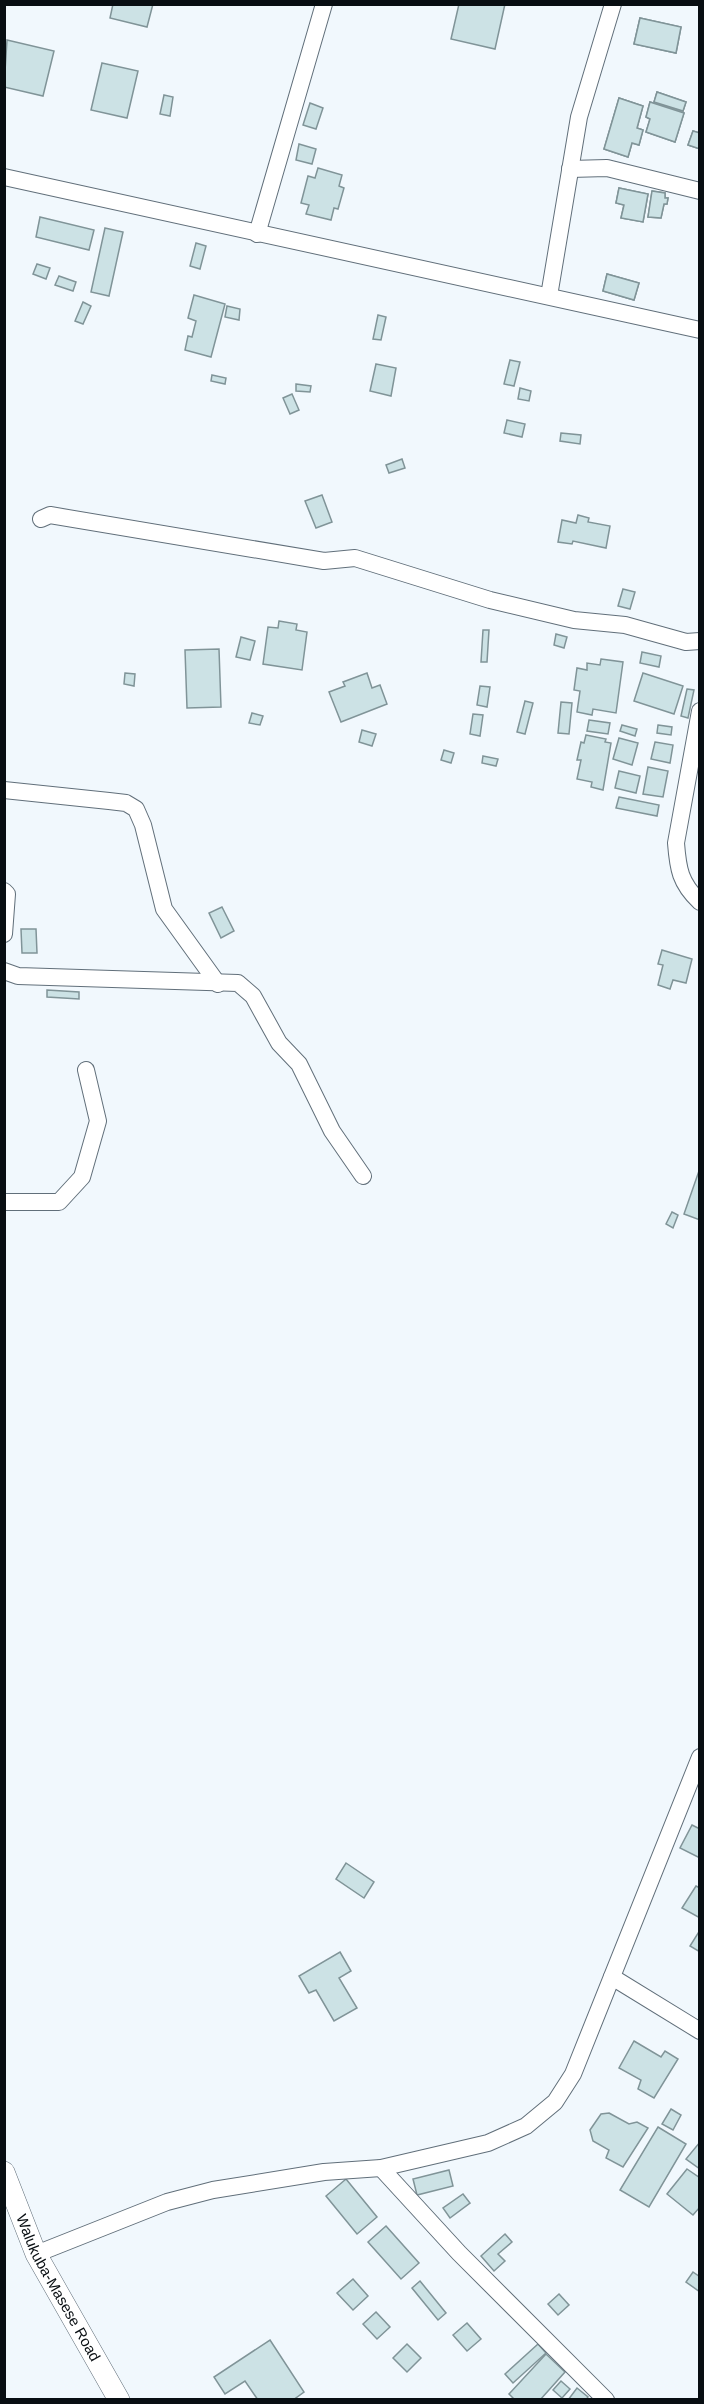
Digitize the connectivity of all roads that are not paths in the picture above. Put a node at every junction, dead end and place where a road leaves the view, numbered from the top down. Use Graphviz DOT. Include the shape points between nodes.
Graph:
graph roads {
  1 [pos="324,4"];
  2 [pos="613,4"];
  3 [pos="570,169"];
  4 [pos="4,177"];
  5 [pos="699,191"];
  6 [pos="257,234"];
  7 [pos="549,296"];
  8 [pos="699,330"];
  9 [pos="41,519"];
  10 [pos="699,641"];
  11 [pos="699,711"];
  12 [pos="4,790"];
  13 [pos="4,891"];
  14 [pos="699,902"];
  15 [pos="4,934"];
  16 [pos="4,971"];
  17 [pos="218,984"];
  18 [pos="86,1070"];
  19 [pos="363,1176"];
  20 [pos="4,1202"];
  21 [pos="699,1757"];
  22 [pos="612,1977"];
  23 [pos="699,2031"];
  24 [pos="381,2168"];
  25 [pos="4,2172"];
  26 [pos="36,2254"];
  27 [pos="119,2400"];
  28 [pos="606,2400"];
  1 -- 6 [label="street"];
  2 -- 3 [label="street" via="579,117"];
  3 -- 5 [label="street" via="607,168"];
  3 -- 7 [label="street"];
  4 -- 6 [label="street"];
  6 -- 7 [label="street"];
  7 -- 8 [label="street"];
  9 -- 10 [label="street" via="50,515 324,561 355,558 521,608 574,620 625,625 686,642"];
  11 -- 14 [label="street" via="676,843 684,885"];
  12 -- 17 [label="street" via="126,803 136,809 164,909"];
  13 -- 15 [label="street"];
  16 -- 17 [label="street" via="18,976"];
  17 -- 19 [label="street" via="238,983 253,996 279,1043 299,1064 332,1131"];
  18 -- 20 [label="street" via="98,1121 82,1177 59,1202"];
  21 -- 22 [label="street"];
  22 -- 23 [label="street"];
  22 -- 24 [label="street" via="573,2074 555,2102 526,2126 488,2143"];
  24 -- 26 [label="street" via="324,2172 213,2190 167,2202"];
  24 -- 28 [label="street" via="459,2253"];
  25 -- 26 [label="street, Walukuba-Masese Road"];
  26 -- 27 [label="street, Walukuba-Masese Road"];
}
